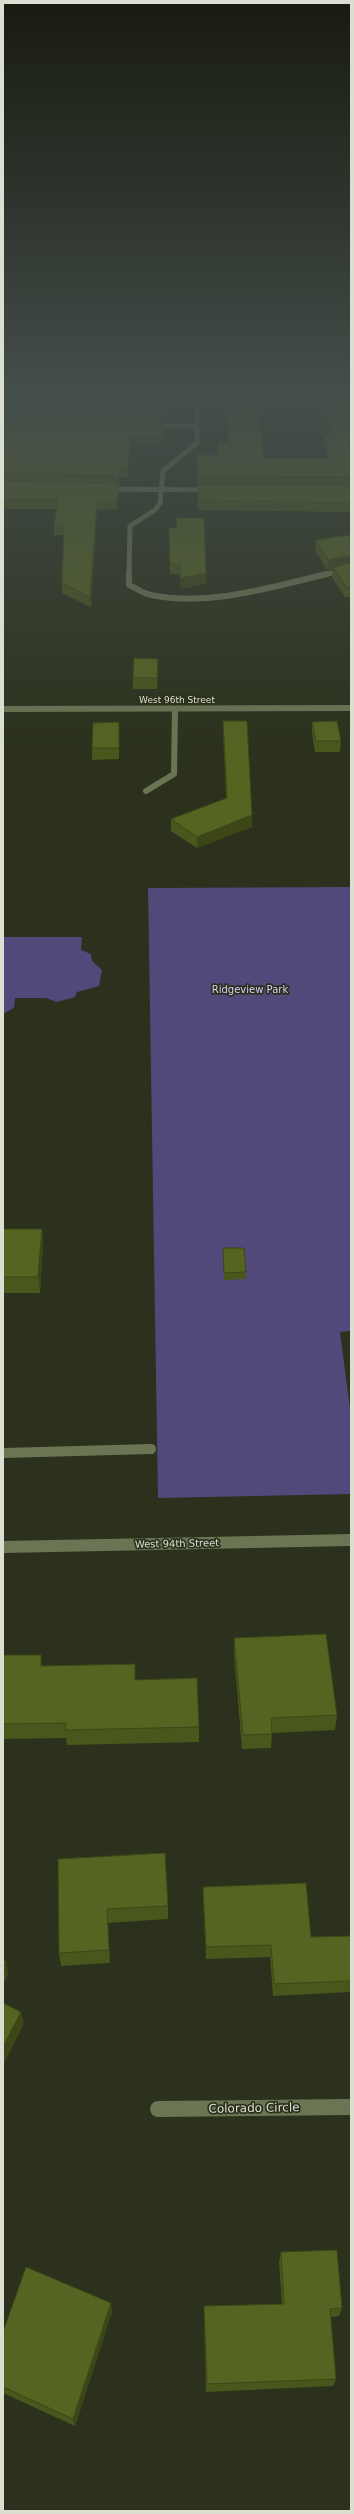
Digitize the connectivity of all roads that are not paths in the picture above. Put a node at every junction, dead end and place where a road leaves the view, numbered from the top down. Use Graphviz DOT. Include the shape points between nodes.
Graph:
graph roads {
  1 [pos="152,512"];
  2 [pos="351,569"];
  3 [pos="351,708"];
  4 [pos="3,709"];
  5 [pos="176,709"];
  6 [pos="146,791"];
  7 [pos="151,1449"];
  8 [pos="3,1453"];
  9 [pos="351,1540"];
  10 [pos="3,1547"];
  11 [pos="351,2107"];
  12 [pos="158,2109"];
  1 -- 2 [label="street" via="133,521 130,526 129,585 145,594 173,598 209,597 263,590"];
  3 -- 5 [label="street, West 96th Street"];
  4 -- 5 [label="street, West 96th Street"];
  5 -- 6 [label="street" via="174,774"];
  7 -- 8 [label="street"];
  9 -- 10 [label="street, West 94th Street"];
  11 -- 12 [label="street, Colorado Circle"];
}
